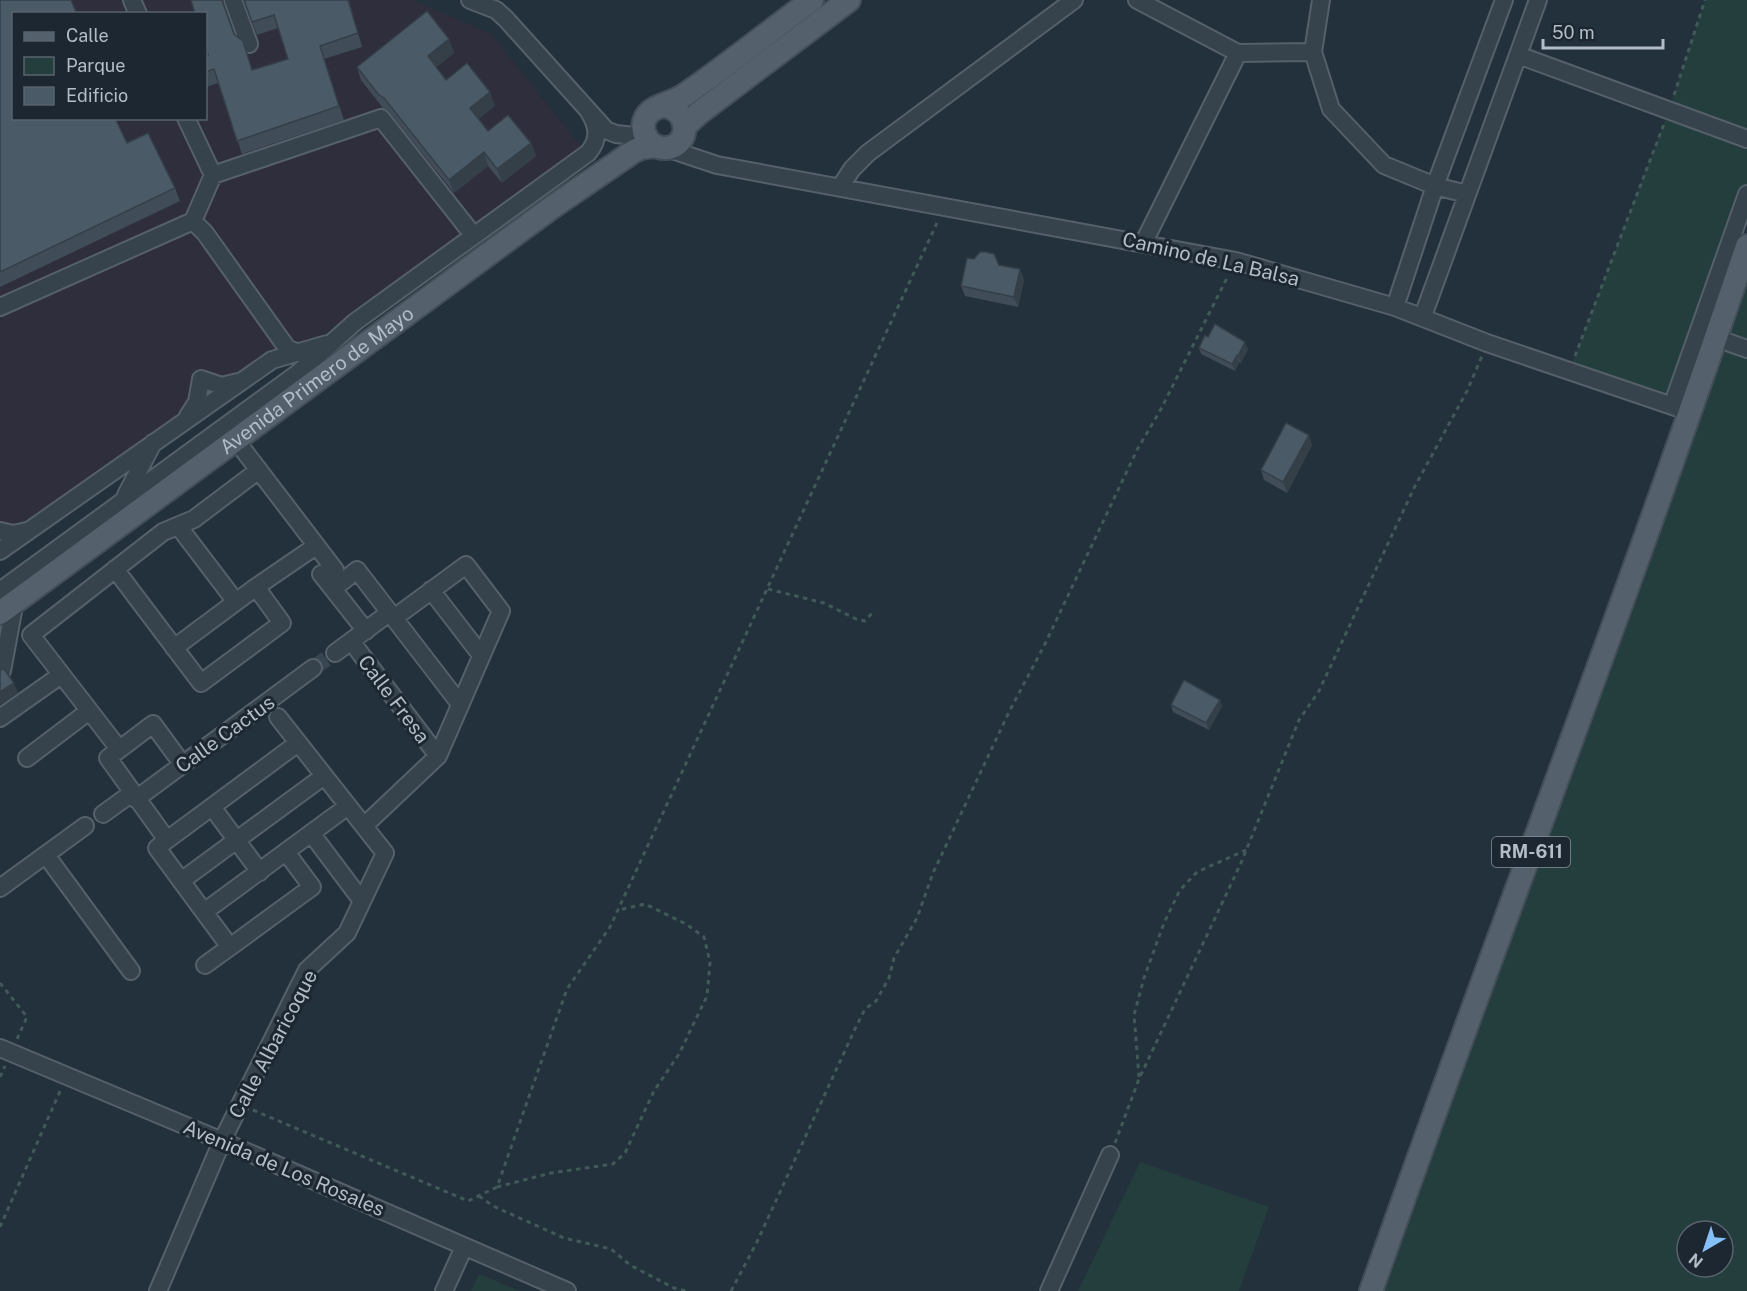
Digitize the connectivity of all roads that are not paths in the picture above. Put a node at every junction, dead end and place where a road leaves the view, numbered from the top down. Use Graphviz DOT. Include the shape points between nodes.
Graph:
graph roads {
  1 [pos="234,0"];
  2 [pos="470,0"];
  3 [pos="812,0"];
  4 [pos="849,0"];
  5 [pos="1074,0"];
  6 [pos="1137,0"];
  7 [pos="1321,0"];
  8 [pos="1504,0"];
  9 [pos="1538,0"];
  10 [pos="497,5"];
  11 [pos="249,44"];
  12 [pos="1313,52"];
  13 [pos="1238,53"];
  14 [pos="1518,55"];
  15 [pos="589,112"];
  16 [pos="187,120"];
  17 [pos="601,126"];
  18 [pos="684,130"];
  19 [pos="649,134"];
  20 [pos="1747,139"];
  21 [pos="717,165"];
  22 [pos="213,175"];
  23 [pos="585,186"];
  24 [pos="841,186"];
  25 [pos="1435,186"];
  26 [pos="1467,194"];
  27 [pos="1747,194"];
  28 [pos="193,221"];
  29 [pos="470,231"];
  30 [pos="1144,242"];
  31 [pos="1747,246"];
  32 [pos="429,297"];
  33 [pos="0,307"];
  34 [pos="1395,307"];
  35 [pos="1423,316"];
  36 [pos="1716,338"];
  37 [pos="282,343"];
  38 [pos="331,343"];
  39 [pos="1747,349"];
  40 [pos="298,353"];
  41 [pos="274,359"];
  42 [pos="244,379"];
  43 [pos="1681,409"];
  44 [pos="182,423"];
  45 [pos="235,440"];
  46 [pos="154,443"];
  47 [pos="259,470"];
  48 [pos="121,503"];
  49 [pos="179,527"];
  50 [pos="0,531"];
  51 [pos="28,531"];
  52 [pos="95,542"];
  53 [pos="316,546"];
  54 [pos="0,551"];
  55 [pos="115,569"];
  56 [pos="256,588"];
  57 [pos="333,589"];
  58 [pos="431,590"];
  59 [pos="5,602"];
  60 [pos="236,602"];
  61 [pos="392,616"];
  62 [pos="366,631"];
  63 [pos="351,641"];
  64 [pos="174,648"];
  65 [pos="335,653"];
  66 [pos="481,655"];
  67 [pos="313,668"];
  68 [pos="2,671"];
  69 [pos="61,675"];
  70 [pos="460,704"];
  71 [pos="89,711"];
  72 [pos="278,717"];
  73 [pos="0,718"];
  74 [pos="298,743"];
  75 [pos="113,753"];
  76 [pos="438,756"];
  77 [pos="27,758"];
  78 [pos="183,765"];
  79 [pos="324,776"];
  80 [pos="134,796"];
  81 [pos="348,806"];
  82 [pos="212,807"];
  83 [pos="103,814"];
  84 [pos="85,826"];
  85 [pos="364,826"];
  86 [pos="311,833"];
  87 [pos="167,840"];
  88 [pos="237,840"];
  89 [pos="286,852"];
  90 [pos="46,855"];
  91 [pos="260,872"];
  92 [pos="181,881"];
  93 [pos="0,888"];
  94 [pos="362,901"];
  95 [pos="204,912"];
  96 [pos="230,947"];
  97 [pos="205,965"];
  98 [pos="131,970"];
  99 [pos="3,1055"];
  100 [pos="222,1141"];
  101 [pos="1110,1155"];
  102 [pos="464,1246"];
  103 [pos="158,1291"];
  104 [pos="444,1291"];
  105 [pos="567,1291"];
  106 [pos="1049,1291"];
  107 [pos="1371,1291"];
  1 -- 11 [label="street"];
  2 -- 10 [label="street"];
  3 -- 19 [label="main road" via="685,95"];
  4 -- 18 [label="main road" via="699,113"];
  5 -- 24 [label="street" via="868,153"];
  6 -- 13 [label="street"];
  7 -- 12 [label="street"];
  8 -- 25 [label="street"];
  9 -- 14 [label="street"];
  10 -- 15 [label="street"];
  12 -- 13 [label="street"];
  12 -- 25 [label="street" via="1331,109 1384,165"];
  13 -- 30 [label="street"];
  14 -- 20 [label="street"];
  14 -- 26 [label="street"];
  15 -- 17 [label="street"];
  15 -- 38 [label="street" via="597,132 588,153"];
  16 -- 22 [label="street"];
  17 -- 19 [label="street" via="616,134 630,129"];
  17 -- 23 [label="street" via="602,154"];
  18 -- 19 [label="main road" via="675,145"];
  18 -- 19 [label="main road" via="682,116 673,109"];
  18 -- 21 [label="street, Camino de La Balsa" via="698,151"];
  19 -- 21 [label="street, Camino de La Balsa"];
  19 -- 23 [label="main road, Avenida Primero de Mayo"];
  21 -- 24 [label="street, Camino de La Balsa"];
  22 -- 28 [label="street"];
  22 -- 29 [label="street" via="381,118"];
  23 -- 32 [label="main road, Avenida Primero de Mayo"];
  24 -- 30 [label="street, Camino de La Balsa"];
  25 -- 26 [label="street"];
  25 -- 34 [label="street"];
  26 -- 35 [label="street"];
  27 -- 43 [label="street"];
  28 -- 33 [label="street"];
  28 -- 37 [label="street" via="206,233"];
  30 -- 34 [label="street, Camino de La Balsa" via="1236,261"];
  31 -- 36 [label="main road, RM-611"];
  32 -- 38 [label="street" via="393,309"];
  32 -- 45 [label="main road, Avenida Primero de Mayo"];
  34 -- 35 [label="street, Camino de La Balsa"];
  35 -- 43 [label="street, Camino de La Balsa" via="1487,343"];
  36 -- 39 [label="street"];
  36 -- 43 [label="main road, RM-611"];
  37 -- 40 [label="street"];
  37 -- 41 [label="street"];
  38 -- 40 [label="street"];
  38 -- 48 [label="street" via="298,374"];
  40 -- 41 [label="street"];
  41 -- 42 [label="street"];
  42 -- 44 [label="street"];
  42 -- 44 [label="street" via="222,386 201,379 197,402"];
  43 -- 107 [label="main road, RM-611" via="1578,723"];
  44 -- 46 [label="street"];
  45 -- 47 [label="street"];
  45 -- 52 [label="main road, Avenida Primero de Mayo"];
  46 -- 48 [label="street"];
  46 -- 51 [label="street"];
  47 -- 49 [label="street"];
  47 -- 53 [label="street"];
  48 -- 52 [label="street"];
  48 -- 59 [label="street"];
  49 -- 55 [label="street" via="162,532"];
  49 -- 60 [label="street"];
  50 -- 51 [label="street"];
  51 -- 54 [label="street"];
  52 -- 59 [label="main road, Avenida Primero de Mayo"];
  53 -- 56 [label="street"];
  53 -- 57 [label="street" via="335,570 321,574"];
  55 -- 64 [label="street"];
  55 -- 69 [label="street" via="31,635"];
  56 -- 60 [label="street"];
  56 -- 64 [label="street" via="282,623 201,683"];
  57 -- 61 [label="street" via="357,570"];
  57 -- 62 [label="street"];
  58 -- 61 [label="street"];
  58 -- 66 [label="street"];
  58 -- 66 [label="street" via="466,565 501,611"];
  59 -- 68 [label="street"];
  60 -- 64 [label="street"];
  61 -- 62 [label="street"];
  61 -- 70 [label="street"];
  62 -- 63 [label="street"];
  63 -- 65 [label="street"];
  63 -- 76 [label="street, Calle Fresa"];
  66 -- 70 [label="street"];
  67 -- 78 [label="street, Calle Cactus"];
  69 -- 71 [label="street"];
  69 -- 73 [label="street"];
  70 -- 76 [label="street"];
  71 -- 75 [label="street"];
  71 -- 77 [label="street"];
  72 -- 74 [label="street, Calle Albaricoque"];
  74 -- 79 [label="street, Calle Albaricoque"];
  74 -- 82 [label="street"];
  75 -- 78 [label="street" via="153,724"];
  75 -- 80 [label="street"];
  76 -- 85 [label="street"];
  78 -- 80 [label="street, Calle Cactus"];
  79 -- 81 [label="street, Calle Albaricoque"];
  79 -- 88 [label="street"];
  80 -- 83 [label="street, Calle Cactus"];
  80 -- 87 [label="street"];
  81 -- 85 [label="street, Calle Albaricoque"];
  81 -- 86 [label="street"];
  82 -- 87 [label="street"];
  82 -- 88 [label="street"];
  84 -- 90 [label="street"];
  85 -- 94 [label="street, Calle Albaricoque" via="385,853"];
  86 -- 89 [label="street"];
  86 -- 94 [label="street"];
  87 -- 92 [label="street" via="157,848"];
  88 -- 91 [label="street"];
  88 -- 92 [label="street"];
  89 -- 91 [label="street"];
  89 -- 96 [label="street" via="312,887"];
  90 -- 93 [label="street"];
  90 -- 98 [label="street"];
  91 -- 95 [label="street"];
  92 -- 95 [label="street"];
  94 -- 100 [label="street, Calle Albaricoque" via="347,933 307,970"];
  95 -- 96 [label="street"];
  96 -- 97 [label="street"];
  99 -- 100 [label="street, Avenida de Los Rosales"];
  100 -- 102 [label="street, Avenida de Los Rosales"];
  100 -- 103 [label="street, Calle Albaricoque"];
  101 -- 106 [label="street"];
  102 -- 104 [label="street"];
  102 -- 105 [label="street, Avenida de Los Rosales"];
}
